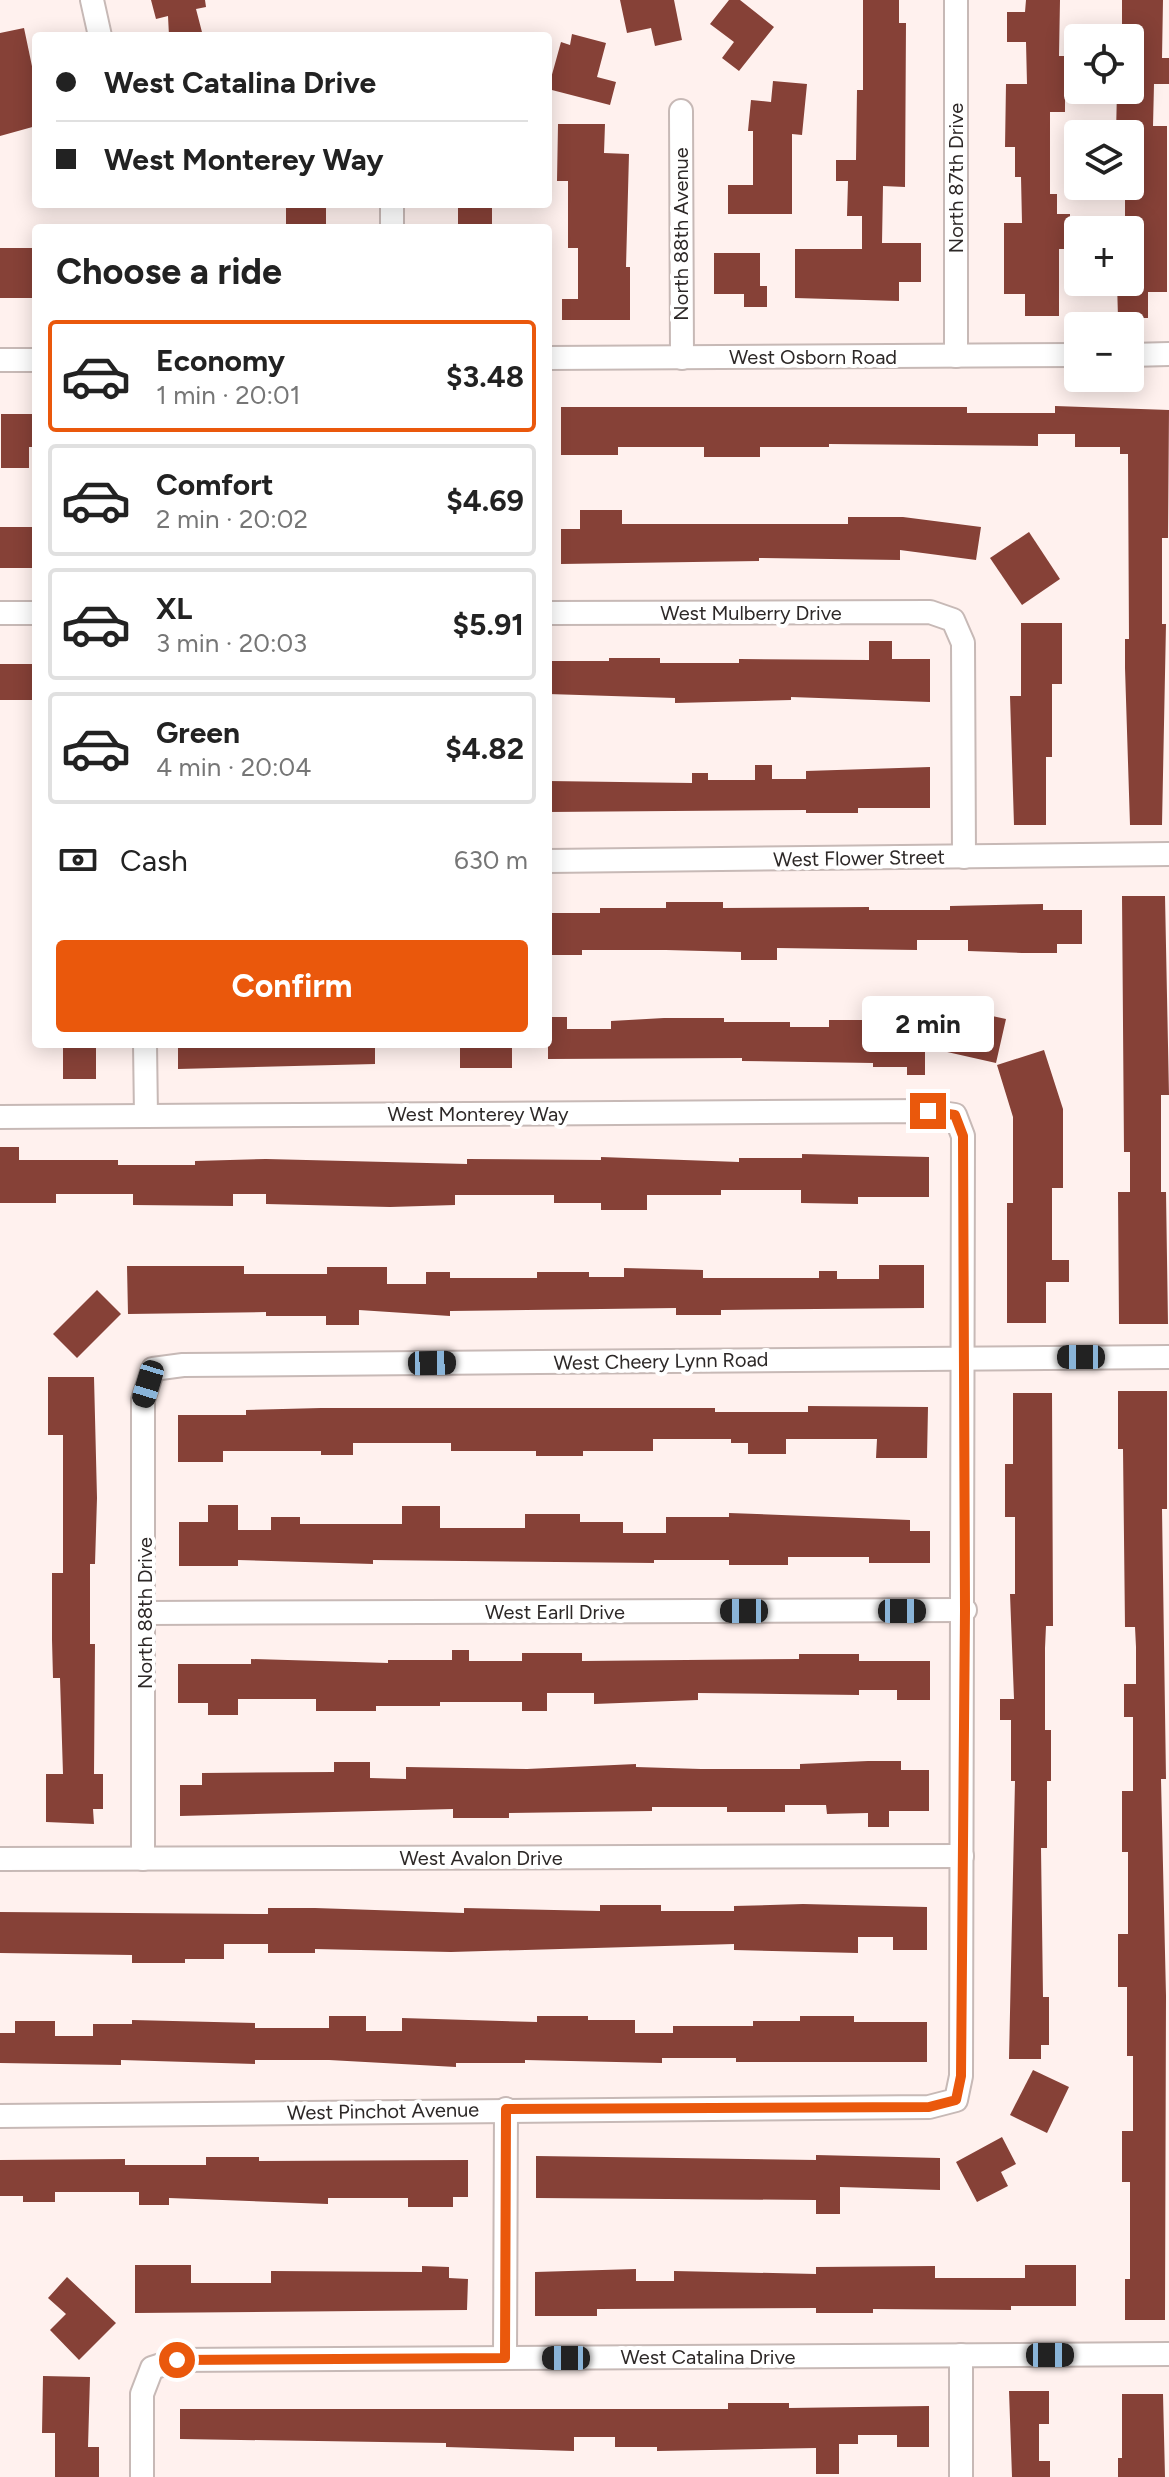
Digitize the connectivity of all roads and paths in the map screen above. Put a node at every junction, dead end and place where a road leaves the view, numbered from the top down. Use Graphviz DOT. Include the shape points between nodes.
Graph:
graph roads {
  1 [pos="92,0"];
  2 [pos="956,0"];
  3 [pos="99,32"];
  4 [pos="681,111"];
  5 [pos="1169,354"];
  6 [pos="1064,355"];
  7 [pos="1144,355"];
  8 [pos="956,356"];
  9 [pos="552,358"];
  10 [pos="682,358"];
  11 [pos="0,360"];
  12 [pos="32,360"];
  13 [pos="0,613"];
  14 [pos="32,613"];
  15 [pos="552,613"];
  16 [pos="1169,854"];
  17 [pos="964,857"];
  18 [pos="552,861"];
  19 [pos="145,1048"];
  20 [pos="146,1116"];
  21 [pos="0,1117"];
  22 [pos="1169,1357"];
  23 [pos="963,1358"];
  24 [pos="153,1369"];
  25 [pos="965,1610"];
  26 [pos="146,1613"];
  27 [pos="962,1856"];
  28 [pos="0,1859"];
  29 [pos="143,1859"];
  30 [pos="506,2109"];
  31 [pos="0,2116"];
  32 [pos="1169,2354"];
  33 [pos="961,2355"];
  34 [pos="505,2358"];
  35 [pos="142,2477"];
  36 [pos="961,2477"];
  1 -- 3 [label="street"];
  2 -- 8 [label="street, North 87th Drive"];
  4 -- 10 [label="street, North 88th Avenue"];
  5 -- 7 [label="street"];
  6 -- 8 [label="street, West Osborn Road"];
  8 -- 10 [label="street, West Osborn Road"];
  9 -- 10 [label="street, West Osborn Road"];
  11 -- 12 [label="street"];
  13 -- 14 [label="street"];
  15 -- 17 [label="street, West Mulberry Drive" via="930,612 953,620 963,643"];
  16 -- 17 [label="street, West Flower Street"];
  17 -- 18 [label="street, West Flower Street"];
  19 -- 20 [label="street"];
  20 -- 21 [label="street, West Monterey Way"];
  20 -- 23 [label="street, West Monterey Way" via="912,1111 955,1115 963,1136"];
  22 -- 23 [label="street, West Cheery Lynn Road"];
  23 -- 24 [label="street, West Cheery Lynn Road"];
  23 -- 25 [label="street"];
  24 -- 26 [label="street, North 88th Drive" via="143,1400"];
  25 -- 26 [label="street, West Earll Drive"];
  25 -- 27 [label="street"];
  26 -- 29 [label="street, North 88th Drive"];
  27 -- 29 [label="street, West Avalon Drive"];
  27 -- 30 [label="street, West Pinchot Avenue" via="961,2076 956,2100 929,2107"];
  28 -- 29 [label="street, West Avalon Drive"];
  30 -- 31 [label="street, West Pinchot Avenue"];
  30 -- 34 [label="street"];
  32 -- 33 [label="street, West Catalina Drive"];
  33 -- 34 [label="street, West Catalina Drive"];
  33 -- 36 [label="street"];
  34 -- 35 [label="street, West Catalina Drive" via="177,2360 152,2368 142,2394"];
}
